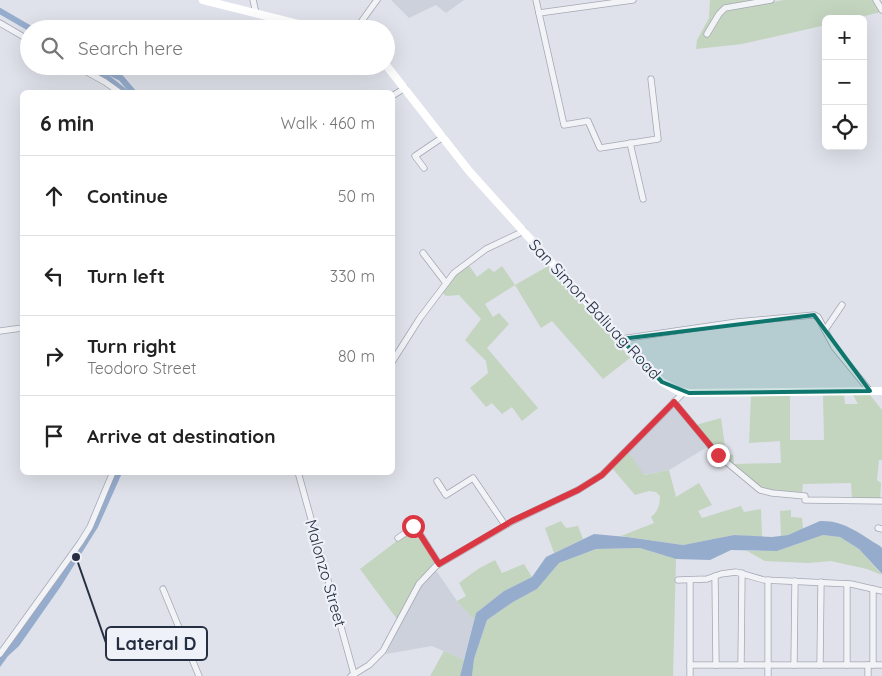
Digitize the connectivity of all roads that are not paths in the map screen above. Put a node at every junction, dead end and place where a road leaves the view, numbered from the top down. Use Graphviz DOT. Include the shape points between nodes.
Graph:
graph roads {
  1 [pos="203,0"];
  2 [pos="253,0"];
  3 [pos="377,0"];
  4 [pos="536,0"];
  5 [pos="633,0"];
  6 [pos="770,0"];
  7 [pos="876,0"];
  8 [pos="882,10"];
  9 [pos="256,13"];
  10 [pos="539,13"];
  11 [pos="283,20"];
  12 [pos="363,20"];
  13 [pos="0,23"];
  14 [pos="707,34"];
  15 [pos="20,35"];
  16 [pos="92,75"];
  17 [pos="394,75"];
  18 [pos="652,79"];
  19 [pos="405,88"];
  20 [pos="116,90"];
  21 [pos="395,94"];
  22 [pos="443,136"];
  23 [pos="630,143"];
  24 [pos="424,168"];
  25 [pos="642,199"];
  26 [pos="524,231"];
  27 [pos="423,253"];
  28 [pos="446,283"];
  29 [pos="842,305"];
  30 [pos="20,328"];
  31 [pos="0,330"];
  32 [pos="825,330"];
  33 [pos="621,339"];
  34 [pos="395,357"];
  35 [pos="870,391"];
  36 [pos="882,391"];
  37 [pos="684,392"];
  38 [pos="674,402"];
  39 [pos="112,475"];
  40 [pos="299,475"];
  41 [pos="437,481"];
  42 [pos="882,501"];
  43 [pos="505,525"];
  44 [pos="398,538"];
  45 [pos="439,564"];
  46 [pos="742,573"];
  47 [pos="715,576"];
  48 [pos="678,580"];
  49 [pos="690,580"];
  50 [pos="768,580"];
  51 [pos="795,581"];
  52 [pos="821,582"];
  53 [pos="847,584"];
  54 [pos="873,588"];
  55 [pos="163,589"];
  56 [pos="882,591"];
  57 [pos="0,654"];
  58 [pos="690,665"];
  59 [pos="716,665"];
  60 [pos="742,665"];
  61 [pos="768,665"];
  62 [pos="794,665"];
  63 [pos="820,665"];
  64 [pos="847,665"];
  65 [pos="870,665"];
  66 [pos="882,665"];
  67 [pos="352,675"];
  68 [pos="199,676"];
  69 [pos="690,676"];
  70 [pos="768,676"];
  71 [pos="868,676"];
  1 -- 9 [label="main road"];
  2 -- 9 [label="street"];
  3 -- 12 [label="street"];
  4 -- 10 [label="street"];
  5 -- 10 [label="street"];
  6 -- 14 [label="street" via="726,8"];
  7 -- 8 [label="street"];
  9 -- 11 [label="main road"];
  10 -- 23 [label="street" via="564,125 588,121 600,148"];
  13 -- 15 [label="street"];
  16 -- 20 [label="street"];
  17 -- 19 [label="main road, San Simon-Baliuag Road"];
  18 -- 23 [label="street" via="658,139"];
  19 -- 21 [label="street"];
  19 -- 22 [label="main road, San Simon-Baliuag Road"];
  22 -- 24 [label="street" via="415,156"];
  22 -- 26 [label="main road, San Simon-Baliuag Road"];
  23 -- 25 [label="street"];
  26 -- 28 [label="street" via="482,252"];
  26 -- 33 [label="main road, San Simon-Baliuag Road"];
  27 -- 28 [label="street"];
  28 -- 34 [label="street"];
  29 -- 32 [label="street"];
  30 -- 31 [label="street"];
  32 -- 33 [label="street" via="818,317 809,315"];
  32 -- 35 [label="street" via="834,347"];
  33 -- 37 [label="main road, San Simon-Baliuag Road" via="662,382"];
  35 -- 36 [label="main road, San Simon-Baliuag Road"];
  35 -- 37 [label="main road, San Simon-Baliuag Road"];
  37 -- 38 [label="street"];
  38 -- 42 [label="street" via="718,455 760,490 805,496 805,500"];
  38 -- 43 [label="street" via="602,475"];
  39 -- 57 [label="street" via="90,527"];
  40 -- 67 [label="street, Malonzo Street"];
  41 -- 43 [label="street" via="446,496 473,478"];
  43 -- 45 [label="street"];
  44 -- 45 [label="street" via="414,526"];
  45 -- 67 [label="street" via="424,576 383,651"];
  46 -- 47 [label="street"];
  46 -- 50 [label="street"];
  46 -- 60 [label="street"];
  47 -- 49 [label="street"];
  47 -- 59 [label="street"];
  48 -- 49 [label="street"];
  49 -- 58 [label="street"];
  50 -- 51 [label="street"];
  50 -- 61 [label="street"];
  51 -- 52 [label="street"];
  51 -- 62 [label="street"];
  52 -- 53 [label="street"];
  52 -- 63 [label="street"];
  53 -- 54 [label="street"];
  53 -- 64 [label="street"];
  54 -- 56 [label="street"];
  54 -- 65 [label="street"];
  55 -- 68 [label="street"];
  58 -- 59 [label="street"];
  58 -- 69 [label="street"];
  59 -- 60 [label="street"];
  60 -- 61 [label="street"];
  61 -- 62 [label="street"];
  61 -- 70 [label="street"];
  62 -- 63 [label="street"];
  63 -- 64 [label="street"];
  64 -- 65 [label="street"];
  65 -- 66 [label="street"];
  65 -- 71 [label="street"];
}
